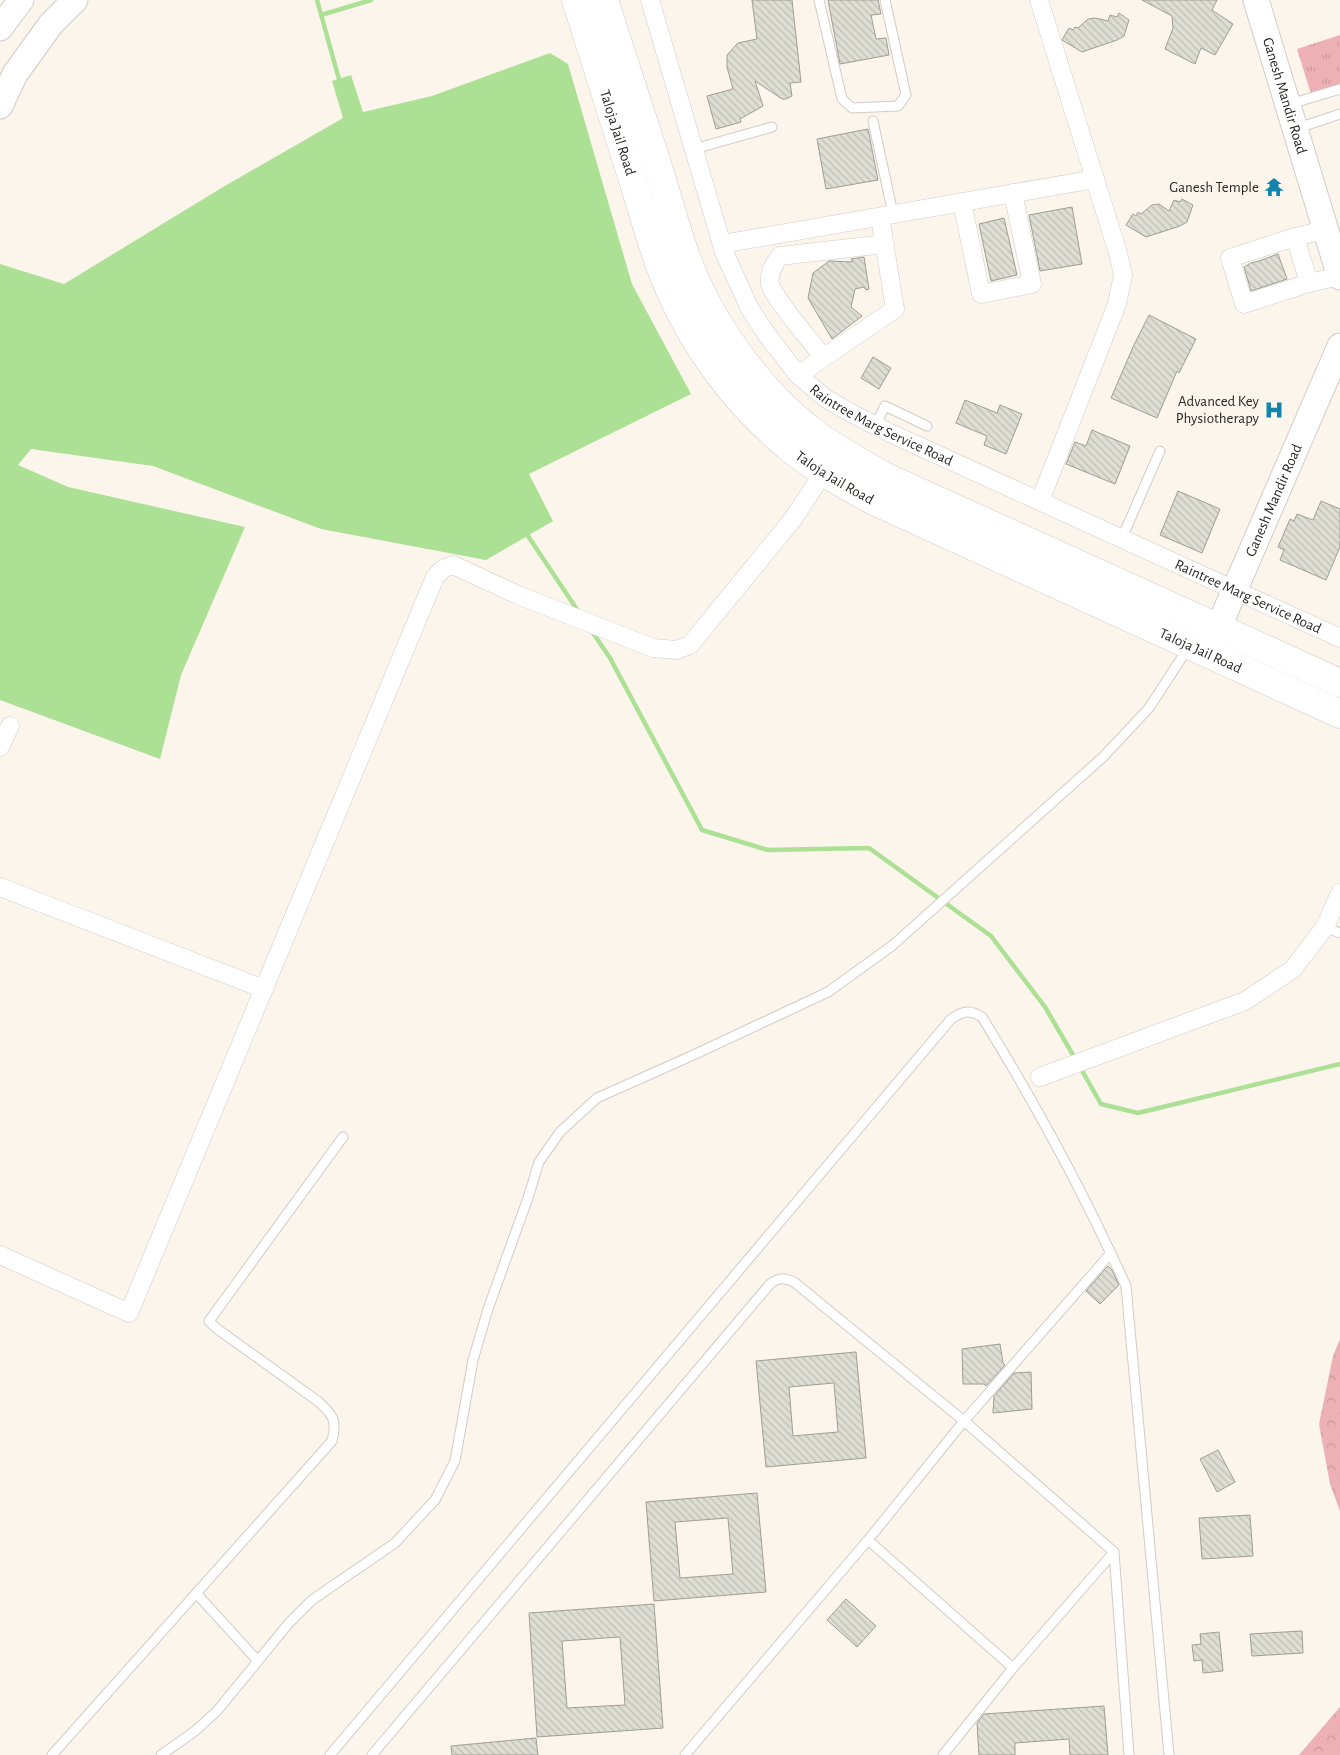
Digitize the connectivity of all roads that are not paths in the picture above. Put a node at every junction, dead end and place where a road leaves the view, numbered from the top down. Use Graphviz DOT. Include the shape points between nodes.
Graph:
graph roads {
  1 [pos="21,0"];
  2 [pos="75,0"];
  3 [pos="576,0"];
  4 [pos="604,0"];
  5 [pos="650,0"];
  6 [pos="819,0"];
  7 [pos="886,0"];
  8 [pos="1039,0"];
  9 [pos="1256,0"];
  10 [pos="0,28"];
  11 [pos="9,65"];
  12 [pos="1340,89"];
  13 [pos="1288,105"];
  14 [pos="0,106"];
  15 [pos="1340,114"];
  16 [pos="873,121"];
  17 [pos="772,127"];
  18 [pos="1295,129"];
  19 [pos="694,149"];
  20 [pos="1095,178"];
  21 [pos="1014,198"];
  22 [pos="963,207"];
  23 [pos="887,215"];
  24 [pos="1325,230"];
  25 [pos="1295,237"];
  26 [pos="722,244"];
  27 [pos="885,244"];
  28 [pos="1340,276"];
  29 [pos="1309,283"];
  30 [pos="1340,346"];
  31 [pos="823,357"];
  32 [pos="798,375"];
  33 [pos="875,426"];
  34 [pos="927,426"];
  35 [pos="1160,451"];
  36 [pos="824,472"];
  37 [pos="1040,501"];
  38 [pos="1122,538"];
  39 [pos="1235,589"];
  40 [pos="1200,635"];
  41 [pos="1340,638"];
  42 [pos="1340,683"];
  43 [pos="1340,714"];
  44 [pos="10,726"];
  45 [pos="0,747"];
  46 [pos="0,887"];
  47 [pos="1340,893"];
  48 [pos="1332,930"];
  49 [pos="264,989"];
  50 [pos="1040,1077"];
  51 [pos="1023,1084"];
  52 [pos="343,1137"];
  53 [pos="1111,1253"];
  54 [pos="0,1255"];
  55 [pos="964,1421"];
  56 [pos="868,1540"];
  57 [pos="1114,1552"];
  58 [pos="196,1593"];
  59 [pos="258,1661"];
  60 [pos="1013,1668"];
  61 [pos="52,1755"];
  62 [pos="161,1755"];
  63 [pos="330,1755"];
  64 [pos="372,1755"];
  65 [pos="685,1755"];
  66 [pos="943,1755"];
  67 [pos="1129,1755"];
  68 [pos="1169,1755"];
  1 -- 10 [label="street"];
  2 -- 11 [label="street"];
  3 -- 36 [label="main road, Taloja Jail Road" via="645,223 683,317 712,364 736,394 790,448"];
  4 -- 40 [label="main road, Taloja Jail Road" via="671,215 694,277 738,354 771,392 828,443 886,477"];
  5 -- 19 [label="street, Raintree Marg Service Road"];
  6 -- 7 [label="lane" via="842,99 852,108 898,106 906,95"];
  8 -- 20 [label="street"];
  9 -- 13 [label="street, Ganesh Mandir Road"];
  11 -- 14 [label="street"];
  12 -- 13 [label="lane"];
  13 -- 18 [label="street, Ganesh Mandir Road"];
  15 -- 18 [label="lane"];
  16 -- 23 [label="lane"];
  17 -- 19 [label="lane"];
  18 -- 24 [label="street, Ganesh Mandir Road"];
  19 -- 26 [label="street, Raintree Marg Service Road"];
  20 -- 21 [label="street"];
  20 -- 37 [label="street" via="1121,264 1122,287"];
  21 -- 22 [label="street"];
  21 -- 22 [label="street" via="1032,284 981,294"];
  22 -- 23 [label="street"];
  23 -- 26 [label="street"];
  23 -- 27 [label="street"];
  24 -- 25 [label="street"];
  24 -- 28 [label="street, Ganesh Mandir Road"];
  25 -- 29 [label="street"];
  25 -- 29 [label="street" via="1230,258 1244,304"];
  26 -- 32 [label="street, Raintree Marg Service Road" via="750,309"];
  27 -- 31 [label="street" via="894,309"];
  27 -- 31 [label="street" via="780,256 772,268 770,284 776,295"];
  28 -- 29 [label="street"];
  30 -- 39 [label="street, Ganesh Mandir Road"];
  31 -- 32 [label="street"];
  32 -- 33 [label="street, Raintree Marg Service Road" via="825,398"];
  33 -- 34 [label="lane" via="885,406"];
  33 -- 37 [label="street, Raintree Marg Service Road"];
  35 -- 38 [label="lane"];
  36 -- 40 [label="main road, Taloja Jail Road" via="874,501"];
  36 -- 49 [label="street" via="793,519 690,645 676,650 653,648 452,566 443,569 435,577"];
  37 -- 38 [label="street, Raintree Marg Service Road"];
  38 -- 39 [label="street, Raintree Marg Service Road"];
  39 -- 40 [label="street, Ganesh Mandir Road"];
  39 -- 41 [label="street, Raintree Marg Service Road"];
  40 -- 42 [label="main road, Taloja Jail Road"];
  40 -- 43 [label="main road, Taloja Jail Road"];
  40 -- 59 [label="lane" via="1149,708 1102,757 893,945 828,992 597,1098 560,1132 539,1162 488,1309 473,1360 455,1461 435,1500 395,1543 312,1600 289,1622"];
  44 -- 45 [label="street"];
  46 -- 49 [label="street"];
  47 -- 48 [label="street"];
  48 -- 50 [label="street" via="1293,969 1245,1001"];
  49 -- 54 [label="street" via="129,1313"];
  50 -- 51 [label="lane"];
  51 -- 53 [label="lane"];
  51 -- 63 [label="lane" via="982,1017 973,1011 961,1012 951,1018"];
  52 -- 58 [label="lane" via="209,1321 331,1413 336,1427 332,1441"];
  53 -- 55 [label="lane"];
  53 -- 68 [label="lane" via="1126,1286"];
  55 -- 56 [label="lane"];
  55 -- 57 [label="lane"];
  55 -- 64 [label="lane" via="794,1282 783,1278 774,1280"];
  56 -- 60 [label="lane"];
  56 -- 65 [label="lane"];
  57 -- 60 [label="lane"];
  57 -- 67 [label="lane"];
  58 -- 59 [label="lane"];
  58 -- 61 [label="lane"];
  59 -- 62 [label="lane" via="217,1711"];
  60 -- 66 [label="lane"];
}
